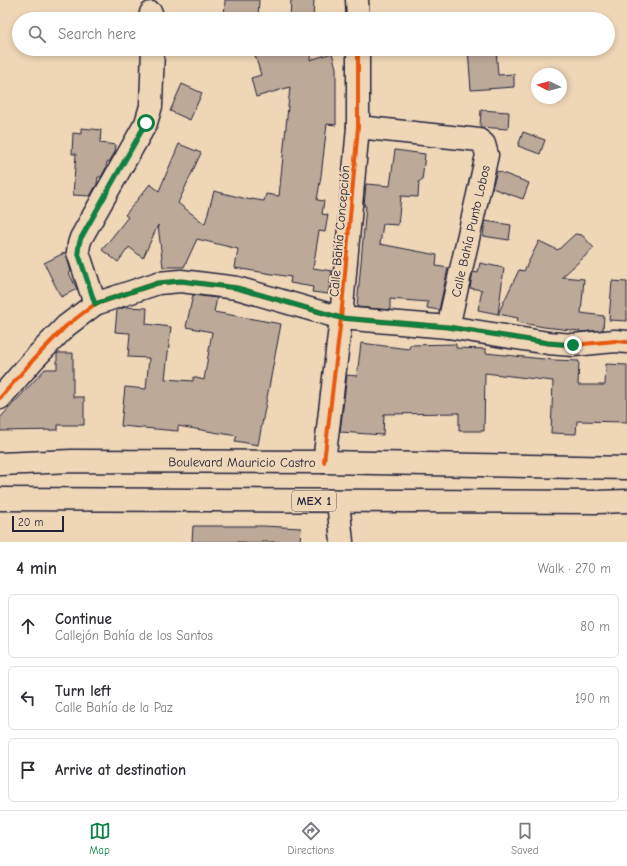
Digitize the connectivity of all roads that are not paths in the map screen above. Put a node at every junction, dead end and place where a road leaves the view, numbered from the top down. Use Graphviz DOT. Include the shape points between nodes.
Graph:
graph roads {
  1 [pos="358,0"];
  2 [pos="358,12"];
  3 [pos="153,56"];
  4 [pos="358,56"];
  5 [pos="358,127"];
  6 [pos="95,304"];
  7 [pos="341,318"];
  8 [pos="448,327"];
  9 [pos="627,342"];
  10 [pos="0,398"];
  11 [pos="324,462"];
  12 [pos="0,464"];
  13 [pos="627,468"];
  14 [pos="0,500"];
  15 [pos="338,501"];
  16 [pos="627,501"];
  17 [pos="342,542"];
  1 -- 2 [label="street"];
  3 -- 6 [label="street" via="151,106 146,123 79,244 78,252"];
  4 -- 5 [label="street, Calle Bahía Concepción"];
  5 -- 7 [label="street, Calle Bahía Concepción"];
  5 -- 8 [label="street, Calle Bahía Punto Lobos" via="479,140 484,144 487,155"];
  6 -- 7 [label="street" via="158,283 181,281 237,288"];
  6 -- 10 [label="street" via="66,326 32,360"];
  7 -- 8 [label="street"];
  7 -- 11 [label="street, Calle Bahía Concepción"];
  8 -- 9 [label="street" via="548,343 573,345"];
  11 -- 12 [label="street, Boulevard Mauricio Castro" via="72,461"];
  11 -- 13 [label="street, Boulevard Mauricio Castro"];
  14 -- 15 [label="street, MEX 1"];
  15 -- 16 [label="street, MEX 1"];
  15 -- 17 [label="street"];
}
